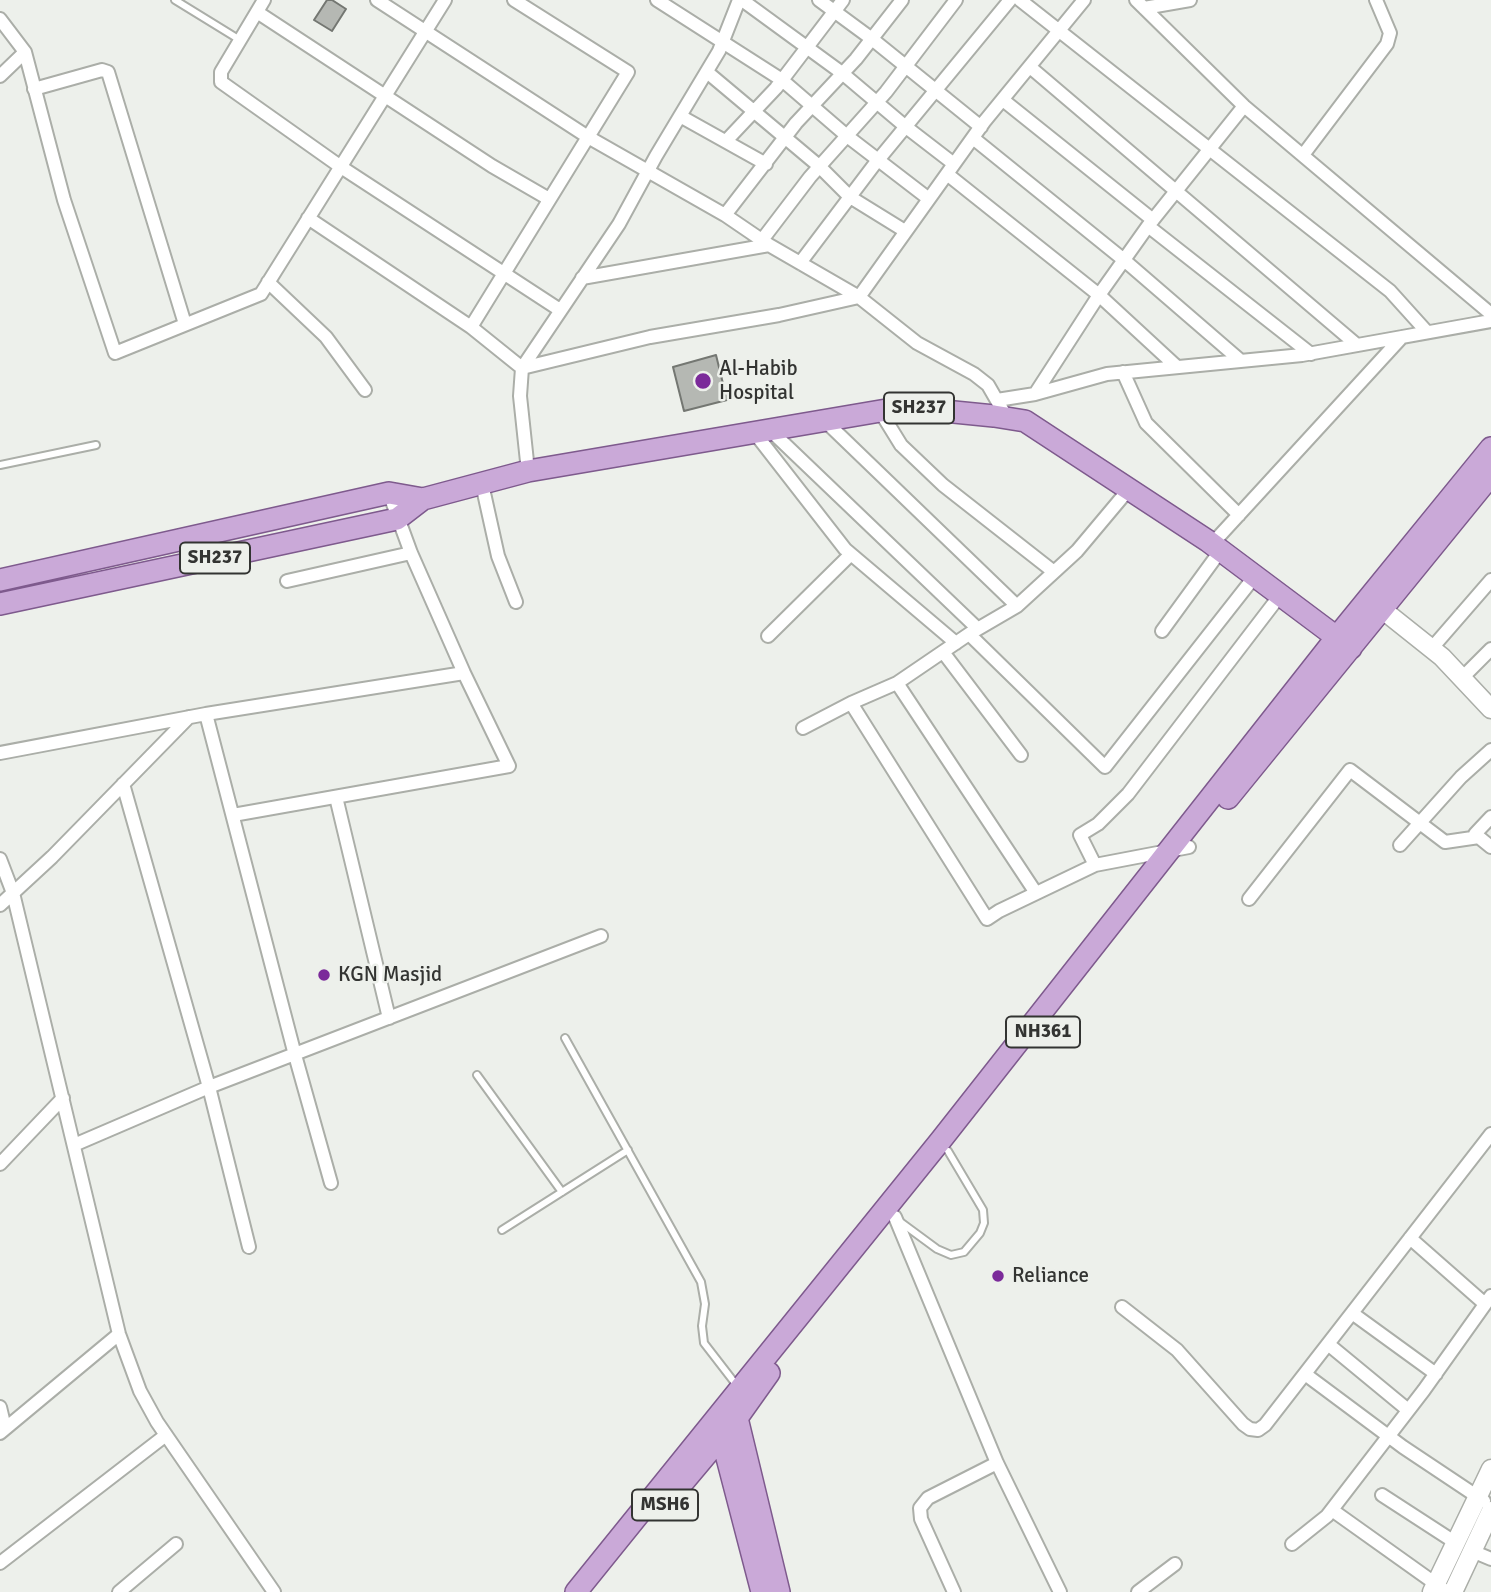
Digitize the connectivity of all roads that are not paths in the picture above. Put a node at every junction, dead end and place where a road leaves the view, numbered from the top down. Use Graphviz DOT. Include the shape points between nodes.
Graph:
graph roads {
  1 [pos="175,0"];
  2 [pos="264,0"];
  3 [pos="377,0"];
  4 [pos="445,0"];
  5 [pos="514,0"];
  6 [pos="657,0"];
  7 [pos="741,0"];
  8 [pos="819,0"];
  9 [pos="843,0"];
  10 [pos="902,0"];
  11 [pos="956,0"];
  12 [pos="1010,0"];
  13 [pos="1020,0"];
  14 [pos="1084,0"];
  15 [pos="1190,0"];
  16 [pos="1376,0"];
  17 [pos="1140,4"];
  18 [pos="257,12"];
  19 [pos="833,12"];
  20 [pos="0,19"];
  21 [pos="1059,31"];
  22 [pos="425,32"];
  23 [pos="872,39"];
  24 [pos="240,40"];
  25 [pos="724,43"];
  26 [pos="807,47"];
  27 [pos="25,52"];
  28 [pos="1030,67"];
  29 [pos="905,68"];
  30 [pos="707,72"];
  31 [pos="842,73"];
  32 [pos="0,76"];
  33 [pos="782,80"];
  34 [pos="34,89"];
  35 [pos="936,92"];
  36 [pos="387,94"];
  37 [pos="1003,100"];
  38 [pos="876,103"];
  39 [pos="813,105"];
  40 [pos="1244,106"];
  41 [pos="754,111"];
  42 [pos="680,116"];
  43 [pos="906,127"];
  44 [pos="977,133"];
  45 [pos="588,136"];
  46 [pos="847,136"];
  47 [pos="786,137"];
  48 [pos="726,141"];
  49 [pos="1210,149"];
  50 [pos="1303,155"];
  51 [pos="879,159"];
  52 [pos="765,164"];
  53 [pos="819,166"];
  54 [pos="341,167"];
  55 [pos="951,169"];
  56 [pos="647,172"];
  57 [pos="1177,191"];
  58 [pos="850,197"];
  59 [pos="549,199"];
  60 [pos="929,199"];
  61 [pos="725,215"];
  62 [pos="308,218"];
  63 [pos="1151,223"];
  64 [pos="905,231"];
  65 [pos="765,242"];
  66 [pos="1124,260"];
  67 [pos="800,263"];
  68 [pos="504,274"];
  69 [pos="582,278"];
  70 [pos="268,282"];
  71 [pos="1099,295"];
  72 [pos="859,297"];
  73 [pos="559,310"];
  74 [pos="1491,314"];
  75 [pos="1491,321"];
  76 [pos="185,324"];
  77 [pos="471,327"];
  78 [pos="1427,332"];
  79 [pos="1402,337"];
  80 [pos="1357,345"];
  81 [pos="1311,354"];
  82 [pos="1241,361"];
  83 [pos="1177,367"];
  84 [pos="522,368"];
  85 [pos="1123,372"];
  86 [pos="365,390"];
  87 [pos="1034,394"];
  88 [pos="1002,409"];
  89 [pos="880,411"];
  90 [pos="824,420"];
  91 [pos="762,431"];
  92 [pos="96,445"];
  93 [pos="1491,448"];
  94 [pos="0,465"];
  95 [pos="528,471"];
  96 [pos="1491,475"];
  97 [pos="482,484"];
  98 [pos="1129,489"];
  99 [pos="389,494"];
  100 [pos="423,499"];
  101 [pos="1239,515"];
  102 [pos="397,519"];
  103 [pos="1217,547"];
  104 [pos="411,553"];
  105 [pos="850,555"];
  106 [pos="1054,572"];
  107 [pos="1255,576"];
  108 [pos="0,580"];
  109 [pos="1491,580"];
  110 [pos="287,581"];
  111 [pos="1281,594"];
  112 [pos="516,602"];
  113 [pos="0,604"];
  114 [pos="1017,606"];
  115 [pos="1383,610"];
  116 [pos="973,631"];
  117 [pos="1162,631"];
  118 [pos="768,636"];
  119 [pos="956,643"];
  120 [pos="1344,643"];
  121 [pos="1432,648"];
  122 [pos="1491,649"];
  123 [pos="943,652"];
  124 [pos="464,673"];
  125 [pos="1462,678"];
  126 [pos="897,683"];
  127 [pos="850,703"];
  128 [pos="1491,709"];
  129 [pos="206,714"];
  130 [pos="189,717"];
  131 [pos="803,728"];
  132 [pos="1491,750"];
  133 [pos="0,752"];
  134 [pos="1021,755"];
  135 [pos="123,784"];
  136 [pos="336,797"];
  137 [pos="233,815"];
  138 [pos="1491,817"];
  139 [pos="1420,822"];
  140 [pos="1479,837"];
  141 [pos="1399,845"];
  142 [pos="1491,847"];
  143 [pos="1179,849"];
  144 [pos="0,859"];
  145 [pos="1095,864"];
  146 [pos="13,893"];
  147 [pos="1036,893"];
  148 [pos="1249,899"];
  149 [pos="0,905"];
  150 [pos="601,936"];
  151 [pos="389,1018"];
  152 [pos="565,1038"];
  153 [pos="295,1055"];
  154 [pos="477,1075"];
  155 [pos="209,1087"];
  156 [pos="63,1098"];
  157 [pos="1491,1134"];
  158 [pos="74,1145"];
  159 [pos="628,1150"];
  160 [pos="948,1151"];
  161 [pos="0,1164"];
  162 [pos="331,1183"];
  163 [pos="562,1192"];
  164 [pos="895,1217"];
  165 [pos="502,1230"];
  166 [pos="1410,1238"];
  167 [pos="249,1247"];
  168 [pos="1488,1300"];
  169 [pos="1122,1307"];
  170 [pos="1352,1313"];
  171 [pos="119,1334"];
  172 [pos="1328,1344"];
  173 [pos="1306,1374"];
  174 [pos="1436,1374"];
  175 [pos="0,1407"];
  176 [pos="1408,1410"];
  177 [pos="732,1411"];
  178 [pos="3,1431"];
  179 [pos="166,1435"];
  180 [pos="1388,1437"];
  181 [pos="997,1463"];
  182 [pos="1491,1469"];
  183 [pos="1382,1495"];
  184 [pos="1484,1501"];
  185 [pos="1332,1510"];
  186 [pos="1491,1511"];
  187 [pos="176,1544"];
  188 [pos="1292,1544"];
  189 [pos="1464,1547"];
  190 [pos="1491,1559"];
  191 [pos="0,1563"];
  192 [pos="1175,1564"];
  193 [pos="1442,1590"];
  194 [pos="119,1592"];
  195 [pos="274,1592"];
  196 [pos="576,1592"];
  197 [pos="593,1592"];
  198 [pos="762,1592"];
  199 [pos="779,1592"];
  200 [pos="954,1592"];
  201 [pos="1060,1592"];
  202 [pos="1138,1592"];
  1 -- 24 [label="lane"];
  2 -- 18 [label="street"];
  3 -- 22 [label="street"];
  4 -- 22 [label="street"];
  5 -- 45 [label="street" via="628,72"];
  6 -- 25 [label="street"];
  7 -- 25 [label="street"];
  7 -- 26 [label="street"];
  8 -- 19 [label="street"];
  9 -- 19 [label="street"];
  10 -- 23 [label="street"];
  11 -- 29 [label="street"];
  12 -- 35 [label="street"];
  13 -- 21 [label="street"];
  14 -- 21 [label="street"];
  15 -- 17 [label="street"];
  16 -- 50 [label="street" via="1390,33 1387,44"];
  17 -- 40 [label="street"];
  18 -- 24 [label="street"];
  18 -- 36 [label="street"];
  19 -- 23 [label="street"];
  19 -- 26 [label="street"];
  20 -- 27 [label="street"];
  21 -- 28 [label="street"];
  21 -- 49 [label="street"];
  22 -- 36 [label="street"];
  22 -- 45 [label="street"];
  23 -- 29 [label="street"];
  23 -- 31 [label="street"];
  24 -- 54 [label="street" via="221,72 221,82"];
  25 -- 30 [label="street"];
  25 -- 33 [label="street"];
  26 -- 31 [label="street"];
  26 -- 33 [label="street"];
  27 -- 32 [label="street"];
  27 -- 34 [label="street"];
  28 -- 37 [label="street"];
  28 -- 57 [label="street"];
  29 -- 35 [label="street"];
  29 -- 38 [label="street"];
  30 -- 41 [label="street"];
  30 -- 42 [label="street"];
  31 -- 38 [label="street"];
  31 -- 39 [label="street"];
  33 -- 39 [label="street"];
  33 -- 41 [label="street"];
  34 -- 76 [label="street" via="108,72"];
  34 -- 76 [label="street" via="64,200 115,354"];
  35 -- 43 [label="street"];
  35 -- 44 [label="street"];
  36 -- 54 [label="street"];
  36 -- 59 [label="street"];
  37 -- 44 [label="street"];
  37 -- 63 [label="street"];
  38 -- 43 [label="street"];
  38 -- 46 [label="street"];
  39 -- 46 [label="street"];
  39 -- 47 [label="street"];
  40 -- 49 [label="street"];
  40 -- 50 [label="street"];
  41 -- 47 [label="street"];
  41 -- 48 [label="street"];
  42 -- 48 [label="street"];
  42 -- 56 [label="street"];
  43 -- 51 [label="street"];
  43 -- 55 [label="street"];
  44 -- 55 [label="street"];
  44 -- 66 [label="street"];
  45 -- 56 [label="street"];
  45 -- 59 [label="street"];
  46 -- 51 [label="street"];
  46 -- 53 [label="street"];
  47 -- 52 [label="street"];
  47 -- 53 [label="street"];
  48 -- 52 [label="street"];
  49 -- 57 [label="street"];
  49 -- 78 [label="street" via="1390,291"];
  50 -- 74 [label="street"];
  51 -- 58 [label="street"];
  51 -- 60 [label="street"];
  52 -- 61 [label="street"];
  53 -- 58 [label="street"];
  53 -- 65 [label="street"];
  54 -- 62 [label="street"];
  54 -- 68 [label="street"];
  55 -- 60 [label="street"];
  55 -- 71 [label="street"];
  56 -- 61 [label="street"];
  56 -- 69 [label="street"];
  57 -- 63 [label="street"];
  57 -- 80 [label="street"];
  58 -- 64 [label="street"];
  58 -- 67 [label="street"];
  59 -- 68 [label="street"];
  60 -- 64 [label="street"];
  61 -- 65 [label="street"];
  62 -- 70 [label="street"];
  62 -- 77 [label="street"];
  63 -- 66 [label="street"];
  63 -- 81 [label="street"];
  64 -- 72 [label="street"];
  65 -- 67 [label="street"];
  65 -- 69 [label="street"];
  66 -- 71 [label="street"];
  66 -- 82 [label="street"];
  67 -- 72 [label="street"];
  68 -- 73 [label="street"];
  68 -- 77 [label="street"];
  69 -- 73 [label="street"];
  70 -- 76 [label="street" via="261,294"];
  70 -- 86 [label="street" via="326,337"];
  71 -- 83 [label="street"];
  71 -- 87 [label="street"];
  72 -- 84 [label="street" via="650,337"];
  72 -- 88 [label="street" via="917,343 974,374 988,385"];
  73 -- 84 [label="street"];
  75 -- 78 [label="street"];
  77 -- 84 [label="street"];
  78 -- 79 [label="street"];
  79 -- 80 [label="street"];
  79 -- 101 [label="street"];
  80 -- 81 [label="street"];
  81 -- 82 [label="street"];
  82 -- 83 [label="street"];
  83 -- 85 [label="street"];
  84 -- 95 [label="street" via="520,396"];
  85 -- 87 [label="street"];
  85 -- 101 [label="street" via="1146,422"];
  87 -- 88 [label="street"];
  88 -- 89 [label="main road, SH237" via="904,407"];
  88 -- 98 [label="main road, SH237"];
  89 -- 90 [label="main road, SH237"];
  89 -- 106 [label="street" via="901,445 943,485"];
  90 -- 91 [label="main road, SH237"];
  90 -- 114 [label="street"];
  91 -- 95 [label="main road, SH237"];
  91 -- 105 [label="street"];
  91 -- 116 [label="street"];
  92 -- 94 [label="lane"];
  93 -- 120 [label="main road"];
  95 -- 97 [label="main road, SH237"];
  96 -- 115 [label="main road"];
  97 -- 100 [label="main road, SH237"];
  97 -- 112 [label="street" via="498,556"];
  98 -- 103 [label="main road, SH237"];
  98 -- 106 [label="street"];
  99 -- 100 [label="main road, SH237"];
  99 -- 102 [label="street"];
  99 -- 108 [label="main road, SH237"];
  100 -- 102 [label="main road, SH237"];
  101 -- 103 [label="street"];
  102 -- 104 [label="street"];
  102 -- 113 [label="main road, SH237"];
  103 -- 107 [label="main road, SH237"];
  103 -- 117 [label="street"];
  104 -- 110 [label="street"];
  104 -- 124 [label="street"];
  105 -- 118 [label="street"];
  105 -- 119 [label="street"];
  106 -- 114 [label="street"];
  107 -- 111 [label="main road, SH237"];
  107 -- 116 [label="street" via="1105,767"];
  109 -- 121 [label="street"];
  111 -- 120 [label="main road, SH237"];
  111 -- 145 [label="street" via="1128,794 1080,835"];
  114 -- 116 [label="street"];
  115 -- 120 [label="main road"];
  115 -- 121 [label="main road"];
  116 -- 119 [label="street"];
  119 -- 123 [label="street"];
  120 -- 143 [label="main road, NH361"];
  121 -- 125 [label="main road"];
  122 -- 125 [label="street"];
  123 -- 126 [label="street"];
  123 -- 134 [label="street"];
  124 -- 129 [label="street"];
  124 -- 136 [label="street" via="509,766"];
  125 -- 128 [label="main road"];
  126 -- 127 [label="street"];
  126 -- 147 [label="street"];
  127 -- 131 [label="street"];
  127 -- 147 [label="street" via="987,919"];
  129 -- 130 [label="street"];
  129 -- 137 [label="street"];
  130 -- 133 [label="street"];
  130 -- 135 [label="street"];
  132 -- 139 [label="street"];
  135 -- 146 [label="street"];
  135 -- 155 [label="street"];
  136 -- 137 [label="street"];
  136 -- 151 [label="street"];
  137 -- 153 [label="street"];
  138 -- 140 [label="street" via="1475,834"];
  139 -- 140 [label="street" via="1446,842"];
  139 -- 141 [label="street"];
  139 -- 148 [label="street" via="1350,770"];
  140 -- 142 [label="street"];
  143 -- 145 [label="street"];
  143 -- 160 [label="main road, NH361"];
  143 -- 177 [label="main road" via="941,1140"];
  144 -- 146 [label="street"];
  145 -- 147 [label="street"];
  146 -- 149 [label="street"];
  146 -- 156 [label="street"];
  150 -- 151 [label="street"];
  151 -- 153 [label="street"];
  152 -- 159 [label="lane"];
  153 -- 155 [label="street"];
  153 -- 162 [label="street"];
  154 -- 163 [label="lane"];
  155 -- 158 [label="street"];
  155 -- 167 [label="street"];
  156 -- 158 [label="street"];
  156 -- 161 [label="street"];
  157 -- 166 [label="street"];
  158 -- 171 [label="street"];
  159 -- 163 [label="lane"];
  159 -- 177 [label="lane" via="701,1282 704,1343"];
  160 -- 164 [label="main road, NH361"];
  160 -- 164 [label="lane" via="983,1210 981,1233 964,1252 951,1255"];
  163 -- 165 [label="lane"];
  164 -- 177 [label="main road, NH361"];
  164 -- 181 [label="street"];
  166 -- 168 [label="street"];
  166 -- 170 [label="street"];
  168 -- 174 [label="street"];
  169 -- 173 [label="street" via="1177,1350 1250,1429 1265,1425"];
  170 -- 172 [label="street"];
  170 -- 174 [label="street"];
  171 -- 178 [label="street"];
  171 -- 179 [label="street" via="140,1391"];
  172 -- 173 [label="street"];
  172 -- 176 [label="street"];
  173 -- 180 [label="street"];
  174 -- 176 [label="street"];
  175 -- 178 [label="street"];
  176 -- 180 [label="street"];
  177 -- 196 [label="main road"];
  177 -- 197 [label="main road, MSH6"];
  177 -- 198 [label="main road"];
  177 -- 199 [label="main road"];
  179 -- 191 [label="street"];
  179 -- 195 [label="street"];
  180 -- 184 [label="street"];
  180 -- 185 [label="street"];
  181 -- 200 [label="street" via="928,1498 920,1508"];
  181 -- 201 [label="street"];
  182 -- 184 [label="main road"];
  183 -- 189 [label="street"];
  184 -- 189 [label="main road"];
  185 -- 188 [label="street"];
  185 -- 193 [label="street"];
  186 -- 189 [label="main road"];
  187 -- 194 [label="street"];
  189 -- 190 [label="street"];
  189 -- 193 [label="main road"];
  192 -- 202 [label="street"];
}
